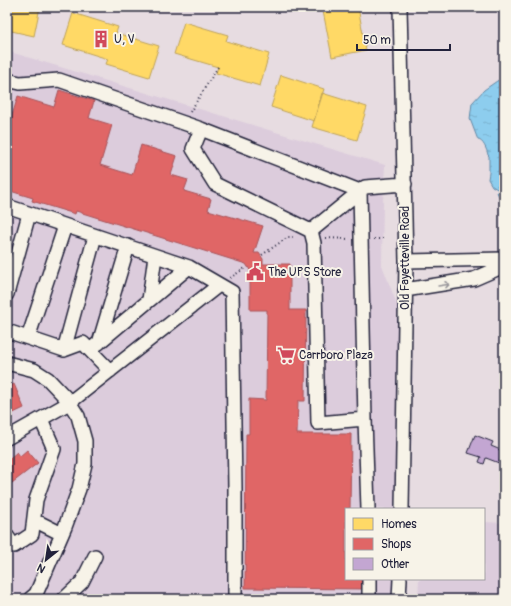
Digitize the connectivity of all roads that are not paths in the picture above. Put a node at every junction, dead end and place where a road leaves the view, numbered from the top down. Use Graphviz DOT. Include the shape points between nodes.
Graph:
graph roads {
  1 [pos="400,7"];
  2 [pos="7,80"];
  3 [pos="201,129"];
  4 [pos="404,184"];
  5 [pos="360,191"];
  6 [pos="7,206"];
  7 [pos="30,214"];
  8 [pos="65,226"];
  9 [pos="311,231"];
  10 [pos="95,236"];
  11 [pos="128,246"];
  12 [pos="155,256"];
  13 [pos="504,259"];
  14 [pos="406,260"];
  15 [pos="504,266"];
  16 [pos="189,267"];
  17 [pos="219,285"];
  18 [pos="406,290"];
  19 [pos="7,294"];
  20 [pos="150,300"];
  21 [pos="7,331"];
  22 [pos="28,338"];
  23 [pos="94,346"];
  24 [pos="64,350"];
  25 [pos="7,362"];
  26 [pos="110,370"];
  27 [pos="69,403"];
  28 [pos="41,419"];
  29 [pos="365,419"];
  30 [pos="7,438"];
  31 [pos="368,508"];
  32 [pos="402,508"];
  33 [pos="34,520"];
  34 [pos="62,534"];
  35 [pos="7,536"];
  36 [pos="96,556"];
  37 [pos="369,580"];
  38 [pos="400,580"];
  39 [pos="30,599"];
  40 [pos="64,599"];
  41 [pos="235,599"];
  42 [pos="370,599"];
  43 [pos="399,599"];
  1 -- 4 [label="street, Old Fayetteville Road"];
  2 -- 3 [label="street" via="20,83 59,80"];
  3 -- 5 [label="street"];
  3 -- 9 [label="street" via="193,149 215,184"];
  4 -- 5 [label="street" via="365,186"];
  4 -- 14 [label="street, Old Fayetteville Road"];
  5 -- 9 [label="street"];
  5 -- 29 [label="street"];
  6 -- 7 [label="street"];
  7 -- 8 [label="street"];
  7 -- 19 [label="street"];
  8 -- 10 [label="street"];
  8 -- 22 [label="street"];
  9 -- 29 [label="street" via="314,243 318,423"];
  10 -- 11 [label="street"];
  10 -- 24 [label="street"];
  11 -- 12 [label="street"];
  11 -- 23 [label="street"];
  12 -- 16 [label="street"];
  12 -- 20 [label="street"];
  13 -- 14 [label="street"];
  14 -- 18 [label="street, Old Fayetteville Road"];
  18 -- 15 [label="street, one-way" via="474,279"];
  16 -- 17 [label="street"];
  16 -- 20 [label="street"];
  17 -- 26 [label="street"];
  17 -- 41 [label="street" via="232,292"];
  18 -- 32 [label="street, Old Fayetteville Road"];
  20 -- 23 [label="street"];
  21 -- 22 [label="street"];
  22 -- 24 [label="street"];
  23 -- 24 [label="street" via="83,343"];
  23 -- 26 [label="street"];
  25 -- 27 [label="street" via="34,370 48,379"];
  26 -- 27 [label="street"];
  27 -- 28 [label="street"];
  27 -- 34 [label="street" via="78,416 85,441 85,464 79,489"];
  28 -- 30 [label="street"];
  28 -- 33 [label="street" via="54,449 36,500"];
  29 -- 31 [label="street"];
  33 -- 34 [label="street"];
  33 -- 35 [label="street" via="32,534 14,546"];
  34 -- 39 [label="street" via="36,594"];
  36 -- 40 [label="street" via="82,582"];
  37 -- 42 [label="street"];
  38 -- 43 [label="street"];
}
